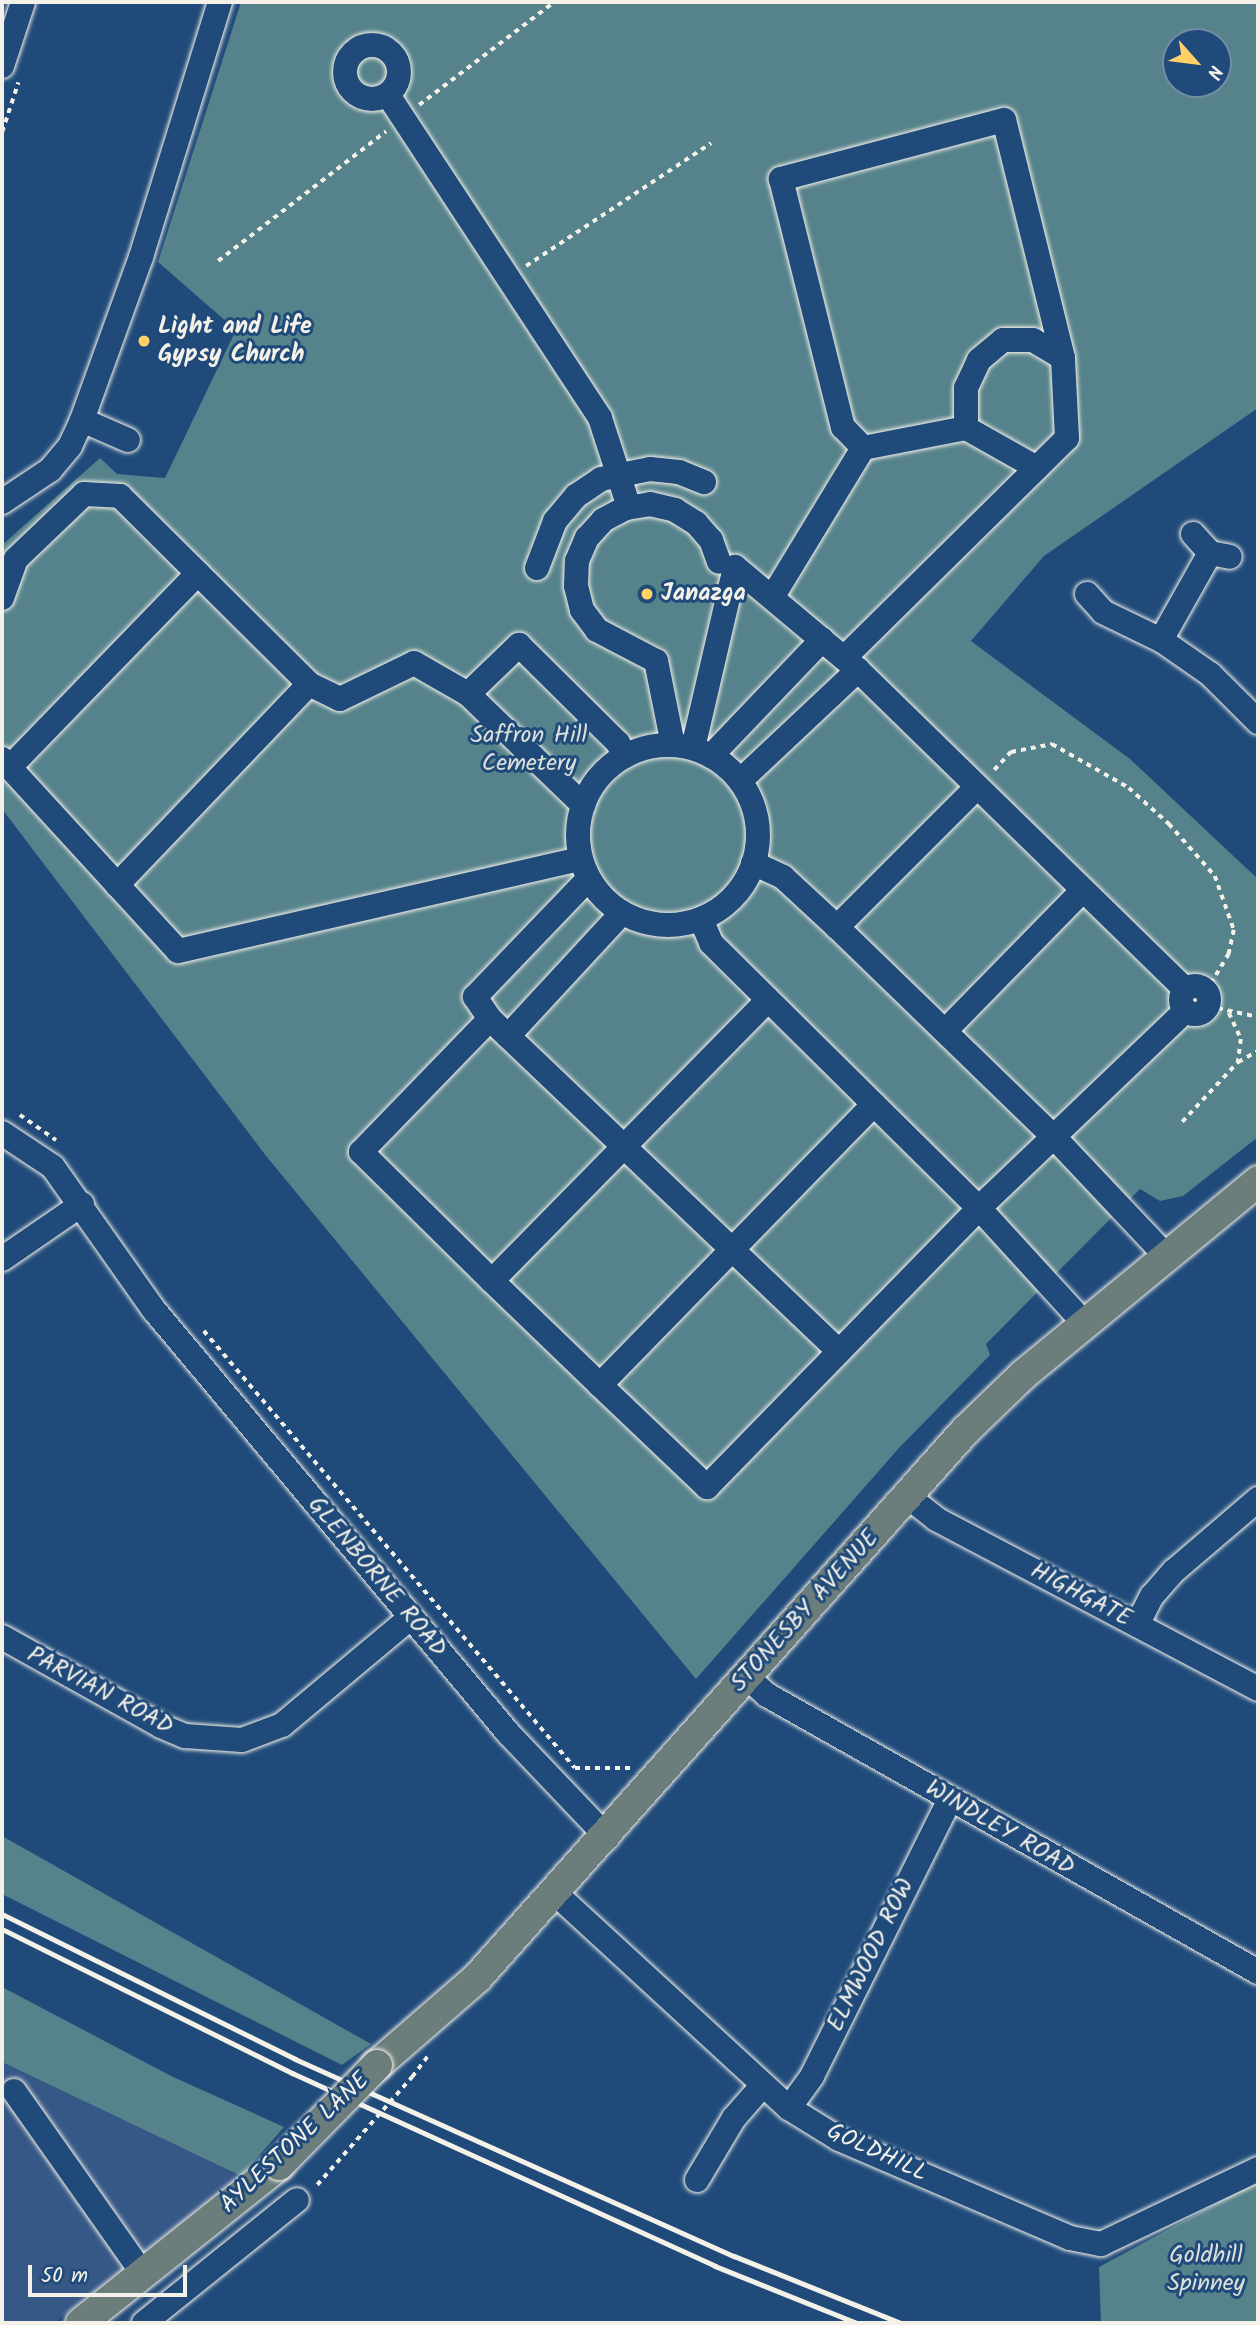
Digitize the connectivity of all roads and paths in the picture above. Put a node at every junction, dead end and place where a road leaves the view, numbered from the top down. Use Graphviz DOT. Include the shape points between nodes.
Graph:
graph roads {
  1 [pos="23,2"];
  2 [pos="220,2"];
  3 [pos="554,2"];
  4 [pos="2,66"];
  5 [pos="388,95"];
  6 [pos="403,118"];
  7 [pos="711,143"];
  8 [pos="219,261"];
  9 [pos="509,276"];
  10 [pos="1063,358"];
  11 [pos="82,420"];
  12 [pos="966,428"];
  13 [pos="128,440"];
  14 [pos="863,448"];
  15 [pos="1037,468"];
  16 [pos="620,473"];
  17 [pos="704,482"];
  18 [pos="2,502"];
  19 [pos="629,508"];
  20 [pos="1193,534"];
  21 [pos="719,562"];
  22 [pos="537,568"];
  23 [pos="198,573"];
  24 [pos="1087,594"];
  25 [pos="773,596"];
  26 [pos="2,598"];
  27 [pos="822,640"];
  28 [pos="1161,640"];
  29 [pos="851,664"];
  30 [pos="309,684"];
  31 [pos="468,694"];
  32 [pos="1258,722"];
  33 [pos="692,750"];
  34 [pos="625,755"];
  35 [pos="6,763"];
  36 [pos="740,782"];
  37 [pos="977,787"];
  38 [pos="583,805"];
  39 [pos="753,863"];
  40 [pos="585,869"];
  41 [pos="117,885"];
  42 [pos="1083,890"];
  43 [pos="622,914"];
  44 [pos="701,919"];
  45 [pos="836,927"];
  46 [pos="766,1001"];
  47 [pos="1203,1002"];
  48 [pos="1258,1017"];
  49 [pos="490,1018"];
  50 [pos="945,1031"];
  51 [pos="508,1036"];
  52 [pos="1258,1051"];
  53 [pos="1238,1062"];
  54 [pos="874,1104"];
  55 [pos="6,1122"];
  56 [pos="1182,1122"];
  57 [pos="1054,1136"];
  58 [pos="625,1146"];
  59 [pos="65,1150"];
  60 [pos="1258,1181"];
  61 [pos="82,1204"];
  62 [pos="979,1208"];
  63 [pos="732,1250"];
  64 [pos="1166,1256"];
  65 [pos="2,1259"];
  66 [pos="492,1281"];
  67 [pos="197,1324"];
  68 [pos="1085,1324"];
  69 [pos="839,1351"];
  70 [pos="600,1385"];
  71 [pos="907,1496"];
  72 [pos="1258,1499"];
  73 [pos="411,1617"];
  74 [pos="1137,1625"];
  75 [pos="2,1637"];
  76 [pos="747,1676"];
  77 [pos="1258,1689"];
  78 [pos="667,1768"];
  79 [pos="950,1799"];
  80 [pos="607,1837"];
  81 [pos="555,1893"];
  82 [pos="1258,1972"];
  83 [pos="377,2065"];
  84 [pos="412,2077"];
  85 [pos="762,2086"];
  86 [pos="14,2091"];
  87 [pos="789,2108"];
  88 [pos="1258,2169"];
  89 [pos="697,2180"];
  90 [pos="317,2185"];
  91 [pos="297,2200"];
  92 [pos="144,2275"];
  93 [pos="81,2323"];
  94 [pos="144,2323"];
  1 -- 4 [label="street"];
  2 -- 11 [label="street" via="141,257"];
  3 -- 6 [label="path"];
  5 -- 6 [label="street"];
  6 -- 8 [label="path"];
  6 -- 9 [label="street"];
  7 -- 9 [label="path"];
  9 -- 16 [label="street" via="600,418"];
  10 -- 12 [label="street" via="1033,340 1003,340 979,360 966,388"];
  10 -- 14 [label="street" via="1004,120 781,179 843,427"];
  10 -- 15 [label="street" via="1068,438"];
  11 -- 13 [label="street"];
  11 -- 18 [label="street" via="70,446 50,470"];
  12 -- 14 [label="street"];
  12 -- 15 [label="street"];
  14 -- 25 [label="street"];
  15 -- 29 [label="street"];
  16 -- 17 [label="street" via="666,470"];
  16 -- 19 [label="street"];
  16 -- 22 [label="street" via="590,485 565,508 547,536"];
  19 -- 21 [label="street" via="650,504 685,516 711,540"];
  19 -- 33 [label="street" via="603,520 587,538 577,561 576,586 582,610 597,630 656,661"];
  20 -- 28 [label="street" via="1220,555"];
  23 -- 26 [label="street" via="120,496 84,494 16,559"];
  23 -- 30 [label="street"];
  23 -- 35 [label="street"];
  24 -- 28 [label="street" via="1102,612"];
  25 -- 27 [label="street"];
  25 -- 33 [label="street" via="735,567"];
  27 -- 29 [label="street"];
  27 -- 33 [label="street"];
  28 -- 32 [label="street" via="1210,674"];
  29 -- 36 [label="street"];
  29 -- 37 [label="street"];
  30 -- 31 [label="street" via="340,699 414,663"];
  30 -- 41 [label="street"];
  31 -- 34 [label="street" via="519,645"];
  31 -- 38 [label="street"];
  33 -- 34 [label="street"];
  33 -- 36 [label="street"];
  34 -- 38 [label="street" via="605,770"];
  35 -- 41 [label="street"];
  36 -- 39 [label="street" via="757,820"];
  37 -- 42 [label="street"];
  37 -- 45 [label="street"];
  37 -- 47 [label="path" via="1011,752 1052,744 1129,788 1161,816 1216,876 1234,930 1229,954"];
  38 -- 40 [label="street" via="578,822"];
  39 -- 44 [label="street" via="734,897"];
  39 -- 45 [label="street" via="783,877"];
  40 -- 41 [label="street" via="178,951"];
  40 -- 43 [label="street"];
  40 -- 49 [label="street" via="475,998"];
  42 -- 47 [label="street"];
  42 -- 50 [label="street"];
  43 -- 44 [label="street" via="661,925"];
  43 -- 51 [label="street"];
  44 -- 46 [label="street" via="710,943"];
  45 -- 50 [label="street"];
  46 -- 54 [label="street"];
  46 -- 58 [label="street"];
  47 -- 48 [label="path"];
  47 -- 53 [label="path" via="1241,1039"];
  47 -- 57 [label="street"];
  49 -- 51 [label="street"];
  49 -- 66 [label="street" via="361,1152"];
  50 -- 57 [label="street"];
  51 -- 58 [label="street"];
  52 -- 53 [label="path"];
  53 -- 56 [label="path"];
  54 -- 62 [label="street"];
  54 -- 63 [label="street"];
  55 -- 59 [label="path" via="48,1131"];
  55 -- 61 [label="street, GLENBORNE ROAD" via="53,1167"];
  57 -- 62 [label="street"];
  57 -- 64 [label="street"];
  58 -- 63 [label="street"];
  58 -- 66 [label="street"];
  60 -- 64 [label="main road, STONESBY AVENUE"];
  61 -- 65 [label="street"];
  61 -- 73 [label="street, GLENBORNE ROAD" via="154,1310"];
  62 -- 68 [label="street"];
  62 -- 69 [label="street"];
  63 -- 69 [label="street"];
  63 -- 70 [label="street"];
  64 -- 68 [label="main road, STONESBY AVENUE"];
  66 -- 70 [label="street"];
  67 -- 78 [label="path" via="575,1768"];
  68 -- 71 [label="main road, STONESBY AVENUE" via="1004,1393"];
  69 -- 70 [label="street" via="707,1487"];
  71 -- 74 [label="street, HIGHGATE" via="936,1519"];
  71 -- 76 [label="main road, STONESBY AVENUE"];
  72 -- 74 [label="street" via="1174,1571 1152,1596"];
  73 -- 75 [label="street, PARVIAN ROAD" via="282,1725 242,1740 184,1736"];
  73 -- 80 [label="street, GLENBORNE ROAD" via="508,1733"];
  74 -- 77 [label="street, HIGHGATE"];
  76 -- 78 [label="main road, STONESBY AVENUE"];
  76 -- 79 [label="street, WINDLEY ROAD" via="767,1695"];
  78 -- 80 [label="main road, STONESBY AVENUE"];
  79 -- 82 [label="street, WINDLEY ROAD"];
  79 -- 87 [label="street, ELMWOOD ROW" via="812,2076"];
  80 -- 81 [label="main road, STONESBY AVENUE"];
  81 -- 83 [label="main road, STONESBY AVENUE" via="477,1978"];
  81 -- 85 [label="street, GOLDHILL"];
  83 -- 92 [label="main road, AYLESTONE LANE, bridge" via="279,2165"];
  84 -- 90 [label="path, bridge"];
  85 -- 87 [label="street, GOLDHILL"];
  85 -- 89 [label="street" via="734,2118"];
  86 -- 92 [label="street"];
  87 -- 88 [label="street, GOLDHILL" via="839,2139 1070,2238 1101,2244"];
  91 -- 94 [label="street, AYLESTONE LANE"];
  92 -- 93 [label="main road, AYLESTONE LANE"];
}
